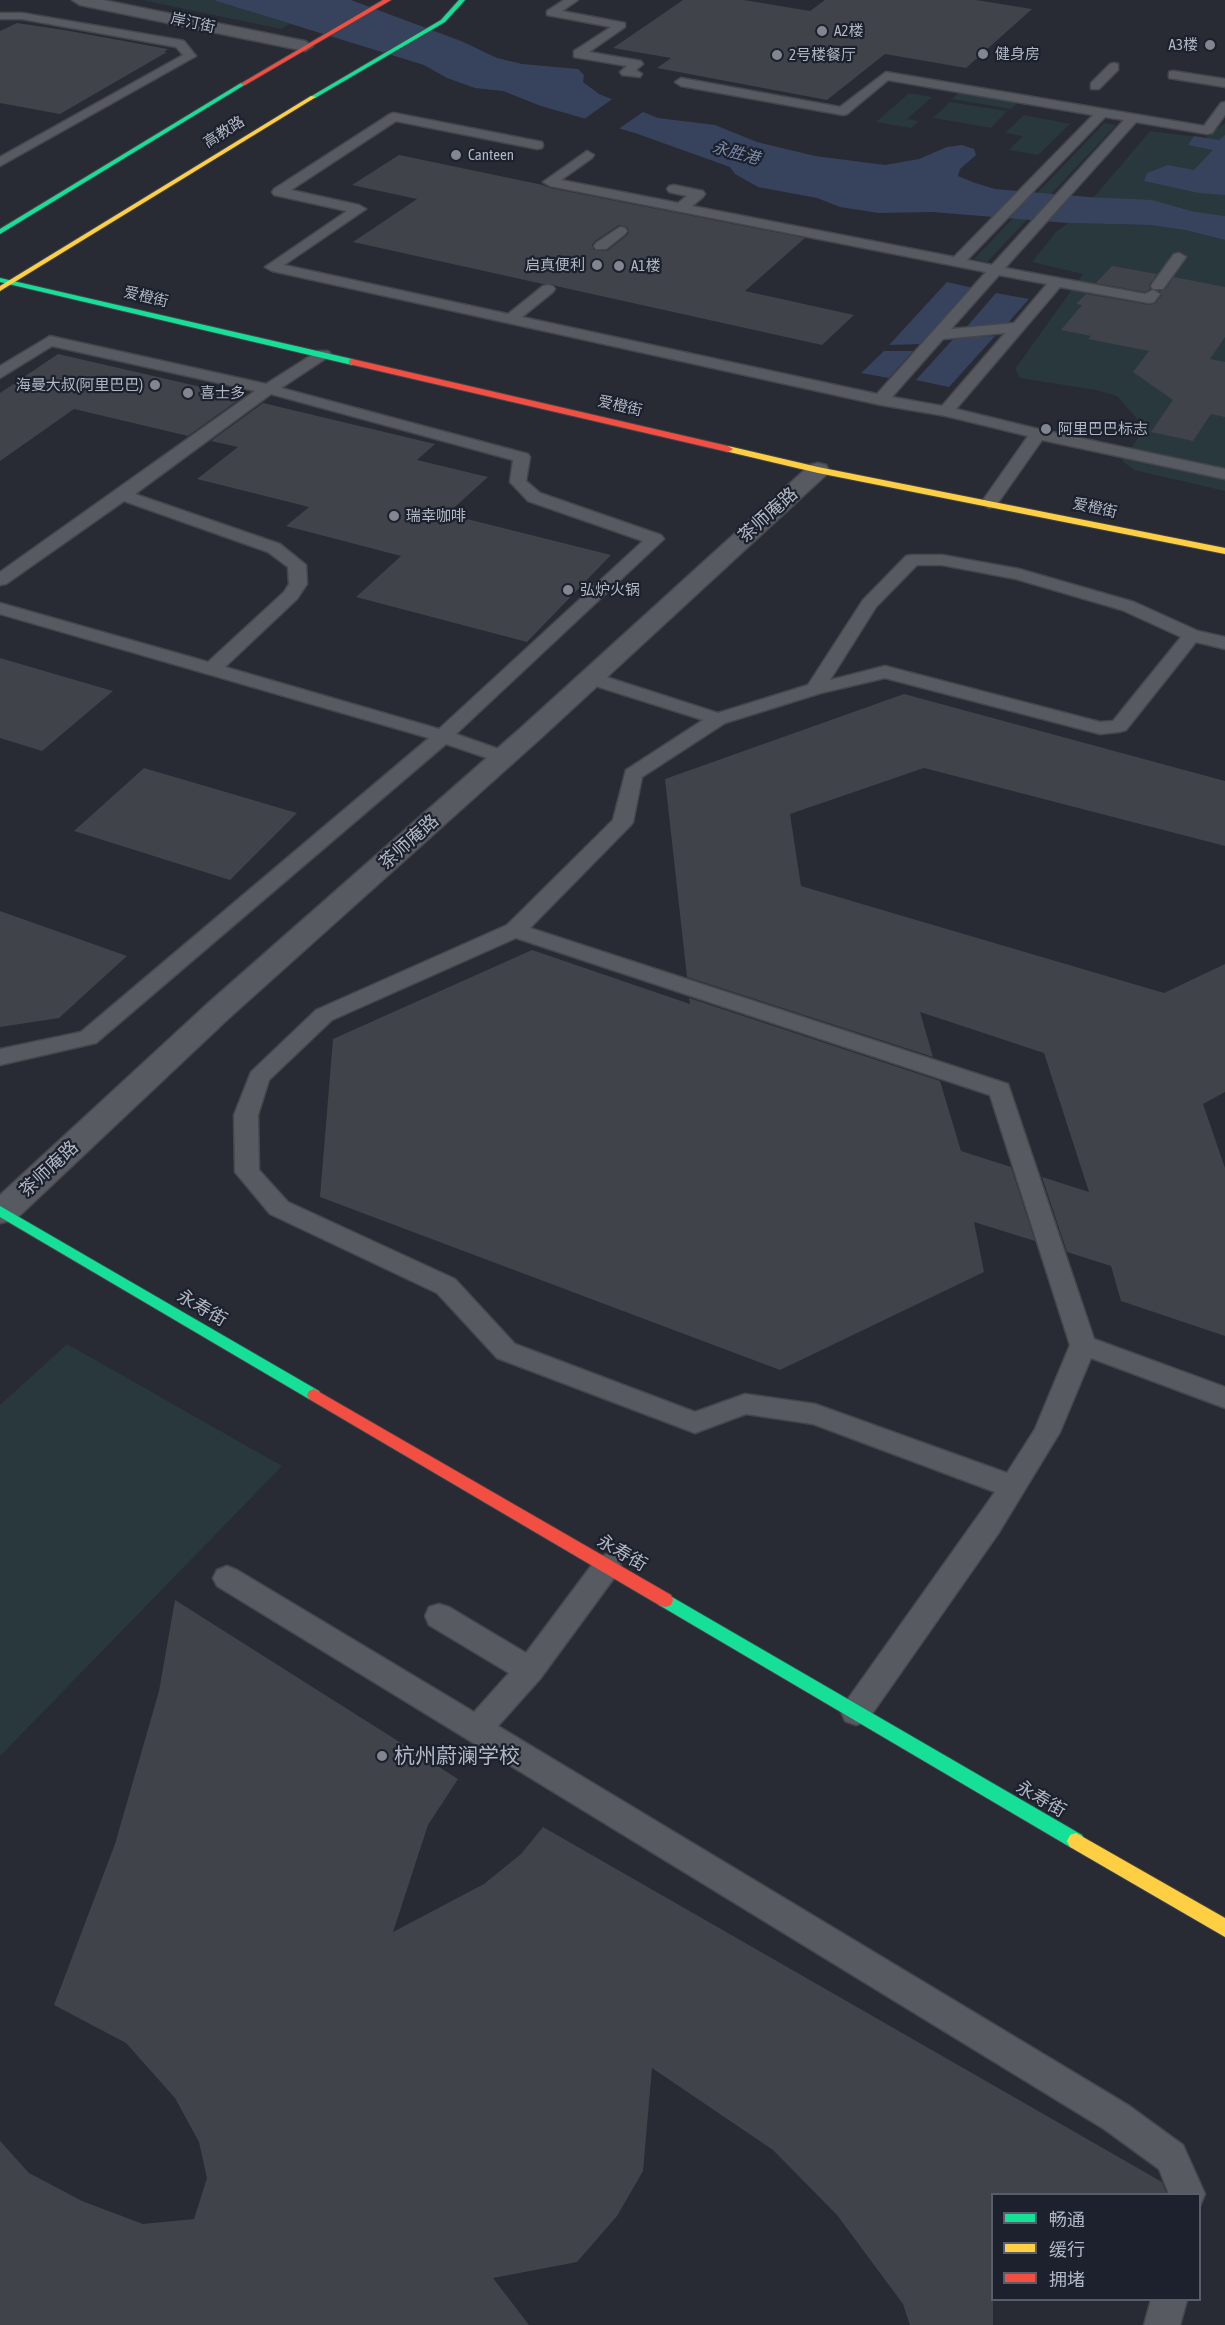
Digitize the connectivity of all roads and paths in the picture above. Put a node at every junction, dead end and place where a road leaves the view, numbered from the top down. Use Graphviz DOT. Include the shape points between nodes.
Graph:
graph roads {
  1 [pos="80,0"];
  2 [pos="388,0"];
  3 [pos="462,0"];
  4 [pos="572,0"];
  5 [pos="0,16"];
  6 [pos="311,43"];
  7 [pos="1114,67"];
  8 [pos="636,74"];
  9 [pos="1173,75"];
  10 [pos="681,82"];
  11 [pos="1225,83"];
  12 [pos="1095,86"];
  13 [pos="1225,106"];
  14 [pos="1102,112"];
  15 [pos="1134,117"];
  16 [pos="537,145"];
  17 [pos="587,154"];
  18 [pos="0,162"];
  19 [pos="674,189"];
  20 [pos="681,208"];
  21 [pos="620,231"];
  22 [pos="0,232"];
  23 [pos="602,246"];
  24 [pos="1179,257"];
  25 [pos="957,262"];
  26 [pos="995,270"];
  27 [pos="1057,282"];
  28 [pos="2,284"];
  29 [pos="548,289"];
  30 [pos="511,319"];
  31 [pos="1018,327"];
  32 [pos="939,335"];
  33 [pos="323,354"];
  34 [pos="0,373"];
  35 [pos="268,389"];
  36 [pos="882,400"];
  37 [pos="946,411"];
  38 [pos="1038,434"];
  39 [pos="818,470"];
  40 [pos="1224,472"];
  41 [pos="123,495"];
  42 [pos="989,503"];
  43 [pos="1225,551"];
  44 [pos="0,580"];
  45 [pos="0,608"];
  46 [pos="1192,635"];
  47 [pos="1225,643"];
  48 [pos="212,669"];
  49 [pos="590,678"];
  50 [pos="815,689"];
  51 [pos="718,719"];
  52 [pos="443,736"];
  53 [pos="503,757"];
  54 [pos="515,930"];
  55 [pos="0,1056"];
  56 [pos="1,1212"];
  57 [pos="1083,1345"];
  58 [pos="1225,1398"];
  59 [pos="1013,1487"];
  60 [pos="608,1566"];
  61 [pos="227,1578"];
  62 [pos="439,1616"];
  63 [pos="530,1670"];
  64 [pos="856,1712"];
  65 [pos="477,1729"];
  66 [pos="1225,1928"];
  67 [pos="1187,2193"];
  68 [pos="1169,2301"];
  69 [pos="1162,2325"];
  1 -- 6 [label="street, 岸汀街"];
  2 -- 6 [label="street, 高教路"];
  3 -- 28 [label="street, 高教路" via="443,21"];
  4 -- 8 [label="lane" via="551,13 621,25 578,54 638,64 627,72"];
  5 -- 18 [label="lane" via="22,16 180,44 190,56"];
  6 -- 22 [label="street, 高教路"];
  7 -- 12 [label="lane"];
  9 -- 11 [label="lane"];
  10 -- 14 [label="lane" via="843,111 886,76 1079,103"];
  13 -- 15 [label="lane" via="1207,130"];
  14 -- 15 [label="lane"];
  14 -- 25 [label="lane"];
  15 -- 26 [label="lane"];
  16 -- 30 [label="lane" via="394,117 279,192 358,208 273,267"];
  17 -- 20 [label="lane" via="550,182"];
  19 -- 20 [label="lane" via="698,194"];
  20 -- 25 [label="lane"];
  21 -- 23 [label="lane"];
  24 -- 27 [label="lane" via="1149,299"];
  25 -- 26 [label="lane"];
  26 -- 27 [label="lane"];
  26 -- 32 [label="lane"];
  27 -- 31 [label="lane"];
  28 -- 33 [label="street, 爱橙街"];
  29 -- 30 [label="lane"];
  30 -- 36 [label="lane"];
  31 -- 32 [label="lane"];
  31 -- 37 [label="lane"];
  32 -- 36 [label="lane"];
  33 -- 35 [label="lane"];
  33 -- 39 [label="street, 爱橙街"];
  34 -- 35 [label="lane" via="50,341"];
  35 -- 41 [label="lane"];
  35 -- 52 [label="lane" via="522,457 518,482 534,497 655,539"];
  36 -- 37 [label="lane"];
  37 -- 38 [label="lane"];
  38 -- 40 [label="lane"];
  38 -- 42 [label="lane"];
  39 -- 42 [label="street, 爱橙街"];
  39 -- 49 [label="street, 茶师庵路"];
  41 -- 44 [label="lane"];
  41 -- 48 [label="lane" via="274,548 297,565 298,584 291,595"];
  42 -- 43 [label="street, 爱橙街"];
  45 -- 48 [label="lane"];
  46 -- 47 [label="lane"];
  46 -- 50 [label="lane" via="1119,726 1100,728 885,672"];
  46 -- 50 [label="lane" via="1128,606 1019,574 942,560 912,560 869,604"];
  48 -- 52 [label="lane"];
  49 -- 51 [label="lane"];
  49 -- 53 [label="street, 茶师庵路"];
  50 -- 51 [label="lane"];
  51 -- 54 [label="lane" via="633,774 623,822"];
  52 -- 53 [label="lane"];
  52 -- 55 [label="lane" via="88,1038"];
  53 -- 56 [label="street, 茶师庵路" via="217,1012"];
  54 -- 57 [label="lane" via="999,1090"];
  54 -- 59 [label="lane" via="324,1015 259,1077 246,1115 247,1172 279,1208 446,1286 506,1351 695,1423 745,1404 815,1414"];
  56 -- 60 [label="street, 永寿街"];
  57 -- 58 [label="lane"];
  57 -- 59 [label="lane" via="1047,1432"];
  59 -- 64 [label="lane"];
  60 -- 63 [label="lane"];
  60 -- 64 [label="street, 永寿街"];
  61 -- 65 [label="lane"];
  62 -- 63 [label="lane"];
  63 -- 65 [label="lane"];
  64 -- 66 [label="street, 永寿街"];
  65 -- 67 [label="lane" via="1116,2117 1172,2157"];
  68 -- 69 [label="lane"];
}
